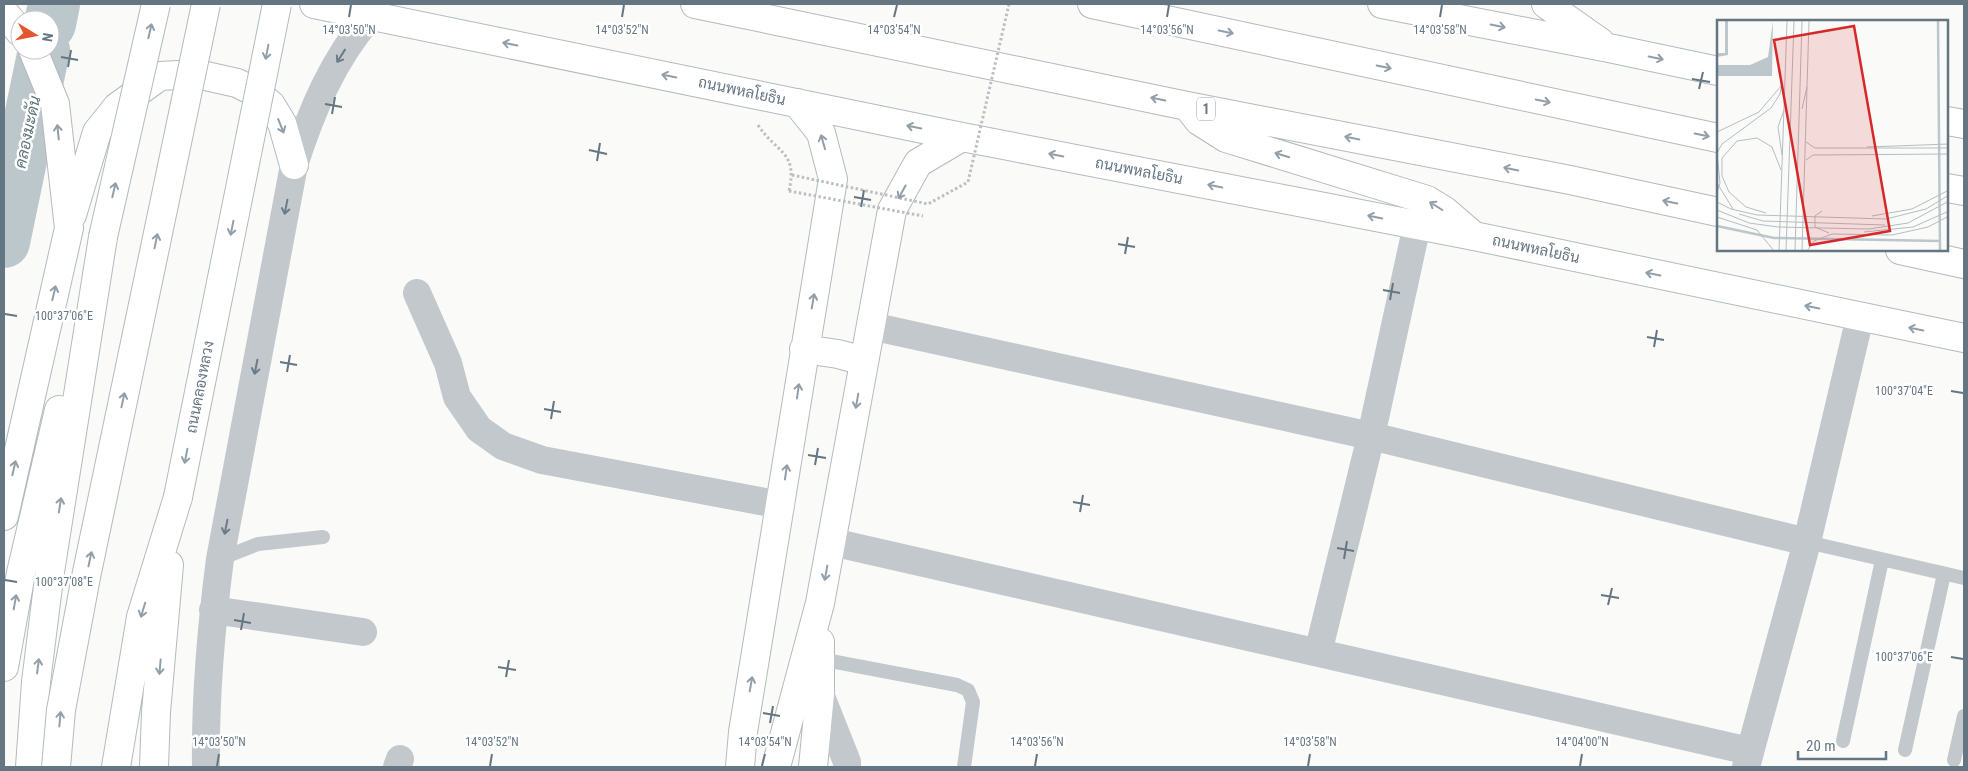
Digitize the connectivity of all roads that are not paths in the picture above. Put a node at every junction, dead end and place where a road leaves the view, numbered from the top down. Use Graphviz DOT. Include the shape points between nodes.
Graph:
graph roads {
  1 [pos="156,4"];
  2 [pos="206,4"];
  3 [pos="277,4"];
  4 [pos="314,4"];
  5 [pos="696,4"];
  6 [pos="1092,4"];
  7 [pos="1382,4"];
  8 [pos="1527,4"];
  9 [pos="1551,7"];
  10 [pos="370,17"];
  11 [pos="1609,48"];
  12 [pos="37,60"];
  13 [pos="1717,71"];
  14 [pos="797,103"];
  15 [pos="1187,106"];
  16 [pos="1948,121"];
  17 [pos="1964,124"];
  18 [pos="962,137"];
  19 [pos="1717,138"];
  20 [pos="294,165"];
  21 [pos="1948,188"];
  22 [pos="1964,191"];
  23 [pos="1717,212"];
  24 [pos="1417,225"];
  25 [pos="69,228"];
  26 [pos="1474,236"];
  27 [pos="103,237"];
  28 [pos="1905,251"];
  29 [pos="1964,264"];
  30 [pos="417,293"];
  31 [pos="1860,317"];
  32 [pos="871,326"];
  33 [pos="1964,338"];
  34 [pos="804,349"];
  35 [pos="864,361"];
  36 [pos="1370,436"];
  37 [pos="178,497"];
  38 [pos="781,505"];
  39 [pos="4,516"];
  40 [pos="323,537"];
  41 [pos="832,542"];
  42 [pos="1807,542"];
  43 [pos="220,559"];
  44 [pos="1882,560"];
  45 [pos="1944,574"];
  46 [pos="1964,578"];
  47 [pos="820,603"];
  48 [pos="213,610"];
  49 [pos="362,632"];
  50 [pos="1318,653"];
  51 [pos="820,659"];
  52 [pos="4,667"];
  53 [pos="820,694"];
  54 [pos="1964,716"];
  55 [pos="743,732"];
  56 [pos="1843,741"];
  57 [pos="1904,750"];
  58 [pos="1748,759"];
  59 [pos="1954,760"];
  60 [pos="30,767"];
  61 [pos="56,767"];
  62 [pos="116,767"];
  63 [pos="154,767"];
  64 [pos="206,767"];
  65 [pos="728,767"];
  66 [pos="740,767"];
  67 [pos="776,767"];
  68 [pos="813,767"];
  69 [pos="847,767"];
  70 [pos="964,767"];
  27 -- 1 [label="main road, one-way, bridge"];
  61 -- 2 [label="main road, one-way, bridge" via="61,710 86,577"];
  3 -- 37 [label="main road, ถนนคลองหลวง, one-way, bridge"];
  4 -- 10 [label="main road, ถนนพหลโยธิน"];
  15 -- 5 [label="main road, 1, one-way"];
  6 -- 19 [label="main road, one-way"];
  7 -- 11 [label="main road, one-way"];
  8 -- 9 [label="main road"];
  9 -- 11 [label="main road"];
  14 -- 10 [label="main road, ถนนพหลโยธิน, one-way"];
  10 -- 20 [label="street, one-way" via="356,32 333,70 308,121"];
  11 -- 13 [label="main road, one-way"];
  25 -- 12 [label="main road, one-way" via="55,104"];
  18 -- 14 [label="main road, ถนนพหลโยธิน, one-way"];
  34 -- 14 [label="main road, one-way" via="833,179 821,134"];
  23 -- 15 [label="main road, 1, one-way"];
  26 -- 15 [label="main road, one-way" via="1427,200 1226,138 1199,121"];
  16 -- 17 [label="main road"];
  24 -- 18 [label="main road, ถนนพหลโยธิน, one-way"];
  18 -- 32 [label="main road, one-way" via="918,163 892,210"];
  25 -- 20 [label="main road, one-way" via="97,132 117,107 160,76 198,74 237,83 258,92 282,123"];
  20 -- 43 [label="street, one-way"];
  21 -- 22 [label="main road"];
  24 -- 26 [label="main road, ถนนพหลโยธิน"];
  24 -- 36 [label="street"];
  39 -- 25 [label="main road, one-way"];
  31 -- 26 [label="main road, ถนนพหลโยธิน, one-way"];
  52 -- 27 [label="main road, one-way" via="40,486"];
  60 -- 27 [label="main road, one-way" via="36,682 49,578"];
  28 -- 29 [label="main road"];
  30 -- 38 [label="street" via="448,363 458,397 479,429 503,446 542,460"];
  33 -- 31 [label="main road, ถนนพหลโยธิน, one-way"];
  31 -- 42 [label="street"];
  32 -- 35 [label="main road"];
  32 -- 36 [label="street"];
  34 -- 35 [label="main road"];
  38 -- 34 [label="main road, one-way"];
  35 -- 41 [label="main road, one-way"];
  36 -- 42 [label="street"];
  36 -- 50 [label="street"];
  37 -- 62 [label="main road, ถนนคลองหลวง, one-way" via="140,616"];
  37 -- 63 [label="main road, one-way" via="166,590"];
  55 -- 38 [label="main road, one-way"];
  40 -- 43 [label="lane" via="258,544"];
  41 -- 47 [label="main road, one-way"];
  41 -- 50 [label="street"];
  42 -- 44 [label="lane"];
  42 -- 58 [label="street"];
  43 -- 48 [label="street"];
  44 -- 45 [label="lane"];
  44 -- 56 [label="lane"];
  45 -- 46 [label="lane"];
  45 -- 57 [label="lane"];
  47 -- 51 [label="main road"];
  47 -- 67 [label="main road"];
  48 -- 49 [label="street"];
  48 -- 64 [label="street" via="205,728"];
  50 -- 58 [label="street"];
  51 -- 53 [label="main road"];
  51 -- 70 [label="lane" via="957,685 968,690 973,702"];
  53 -- 68 [label="main road"];
  53 -- 69 [label="street"];
  54 -- 59 [label="lane"];
  55 -- 65 [label="street"];
  55 -- 66 [label="main road"];
}
